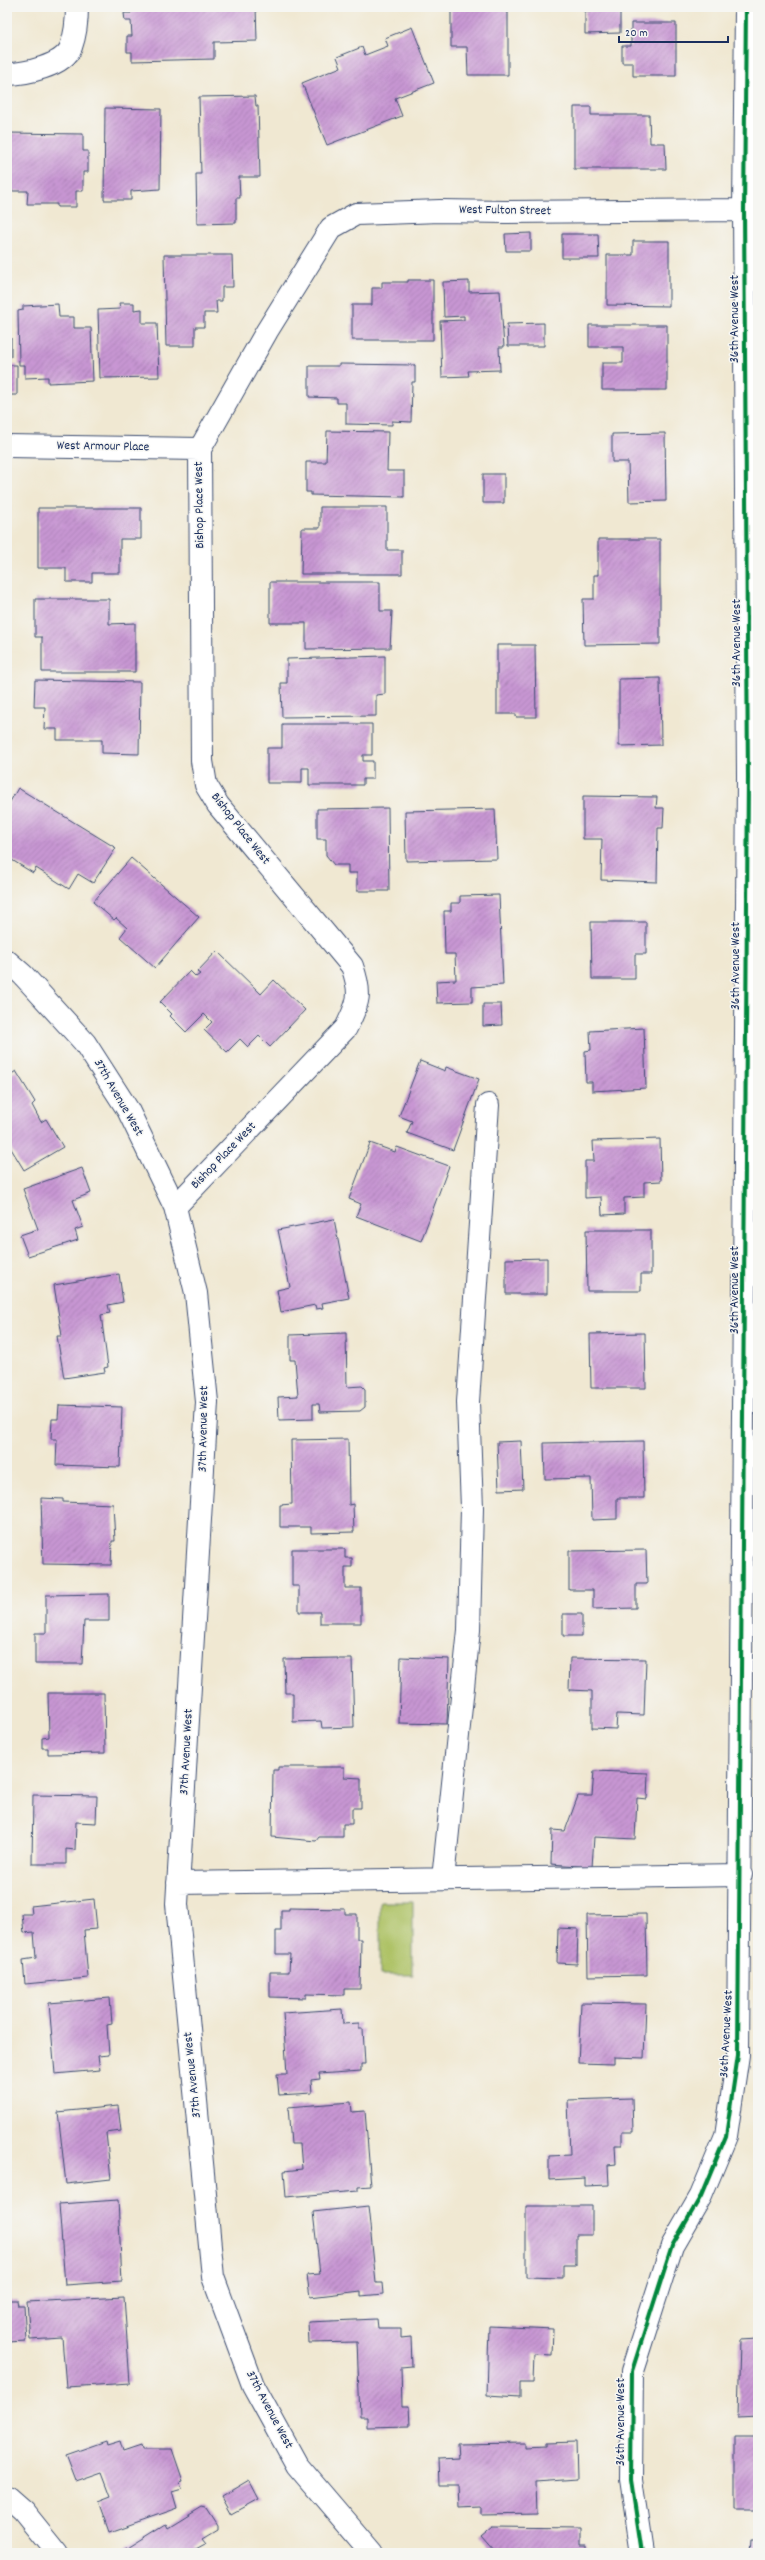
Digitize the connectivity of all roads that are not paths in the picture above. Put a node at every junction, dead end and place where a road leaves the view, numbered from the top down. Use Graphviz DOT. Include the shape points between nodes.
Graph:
graph roads {
  1 [pos="78,7"];
  2 [pos="746,7"];
  3 [pos="7,74"];
  4 [pos="744,210"];
  5 [pos="299,282"];
  6 [pos="7,446"];
  7 [pos="200,449"];
  8 [pos="753,777"];
  9 [pos="7,961"];
  10 [pos="488,1105"];
  11 [pos="174,1207"];
  12 [pos="741,1875"];
  13 [pos="443,1879"];
  14 [pos="178,1883"];
  15 [pos="749,1897"];
  16 [pos="7,2497"];
  17 [pos="58,2553"];
  18 [pos="372,2553"];
  19 [pos="642,2553"];
  1 -- 3 [label="street" via="70,49 56,62 24,74"];
  2 -- 4 [label="street, 36th Avenue West"];
  4 -- 5 [label="street, West Fulton Street" via="440,210 356,214 331,228"];
  4 -- 8 [label="street, 36th Avenue West"];
  5 -- 7 [label="street, Bishop Place West" via="267,331"];
  6 -- 7 [label="street, West Armour Place"];
  7 -- 11 [label="street, Bishop Place West" via="202,761 206,785 218,805 352,966 359,986 358,1004 346,1028"];
  8 -- 12 [label="street, 36th Avenue West"];
  9 -- 11 [label="street, 37th Avenue West" via="85,1043 128,1110"];
  10 -- 13 [label="street" via="468,1402 472,1508 469,1630"];
  11 -- 14 [label="street, 37th Avenue West" via="196,1293 207,1402"];
  12 -- 13 [label="street"];
  12 -- 15 [label="street, 36th Avenue West"];
  13 -- 14 [label="street"];
  14 -- 18 [label="street, 37th Avenue West" via="177,1904 213,2277 253,2385 297,2465"];
  15 -- 19 [label="street, 36th Avenue West" via="738,2055 726,2136 701,2196 672,2246 632,2371 631,2480"];
  16 -- 17 [label="street" via="23,2511"];
}
